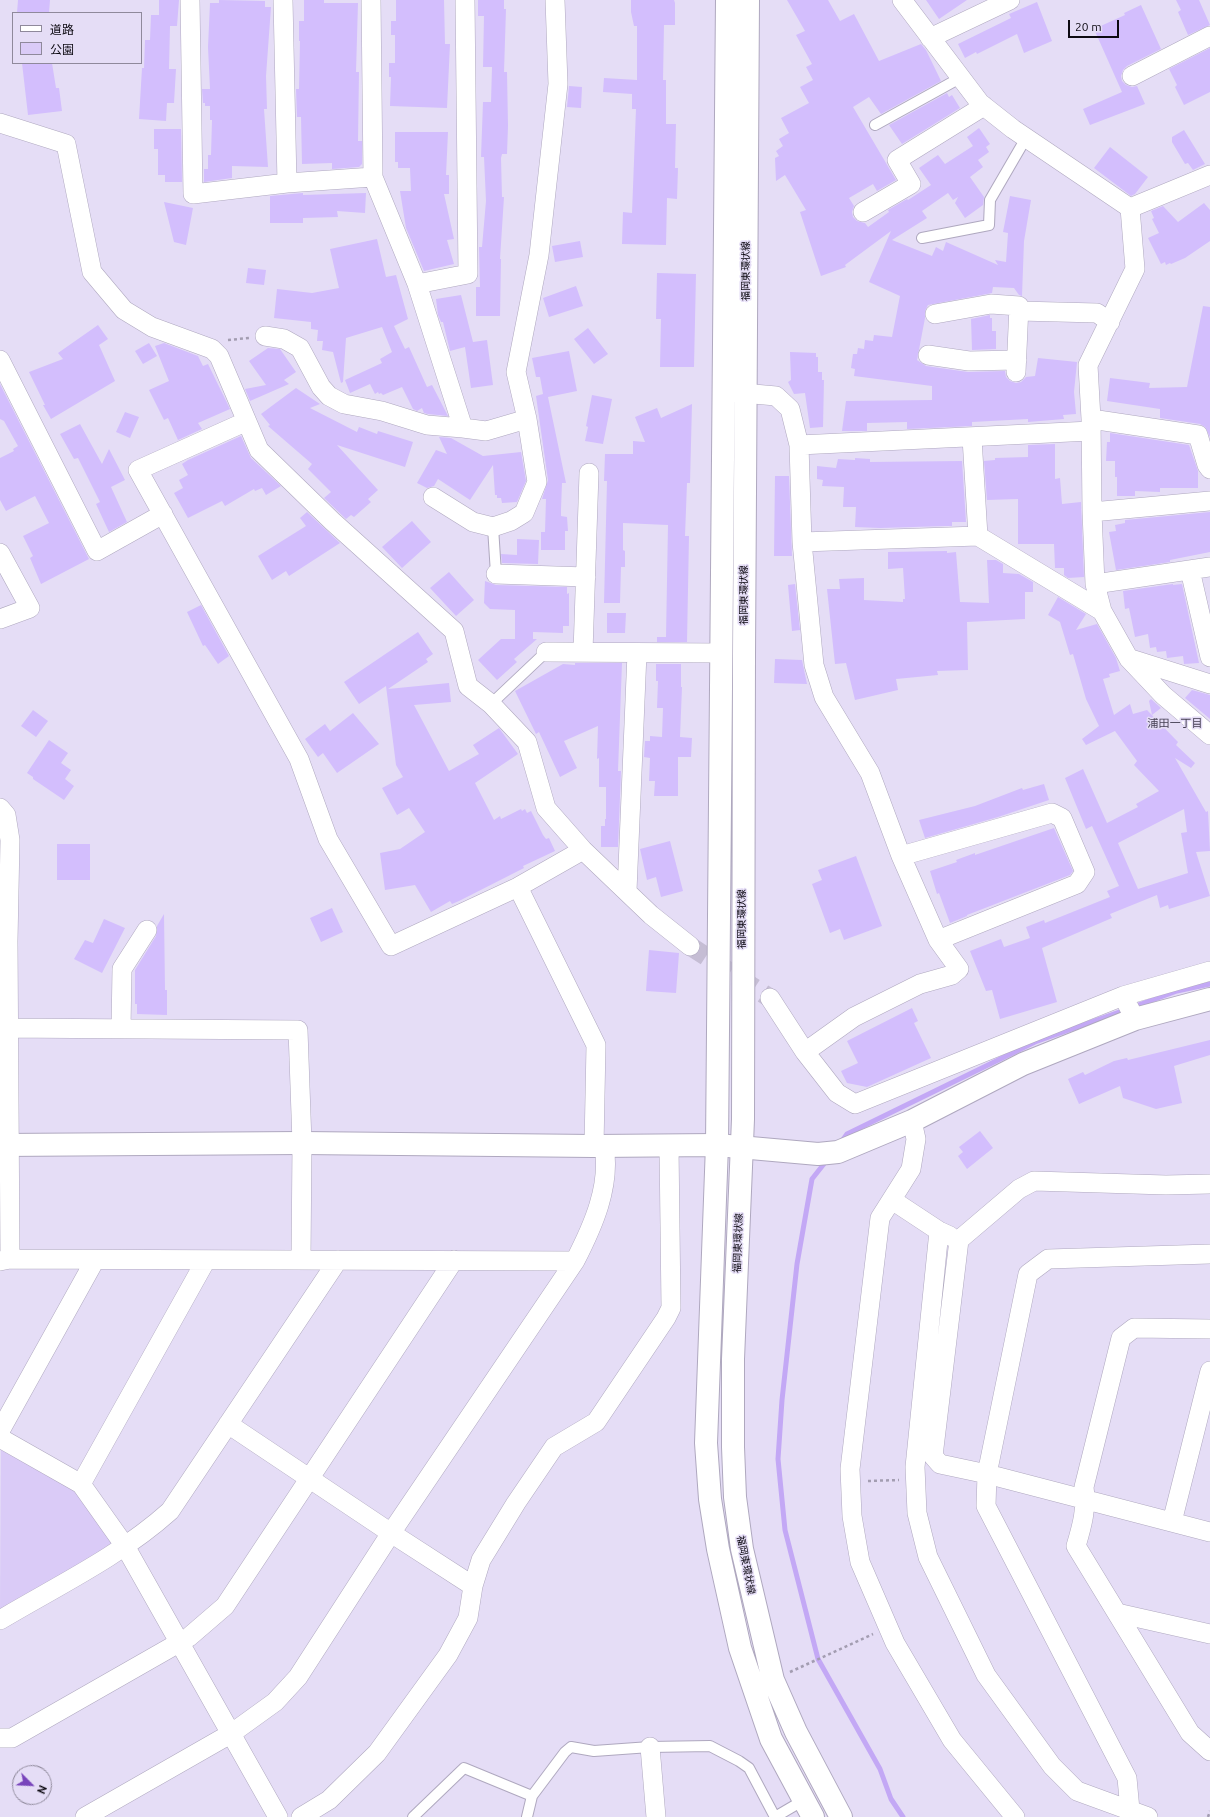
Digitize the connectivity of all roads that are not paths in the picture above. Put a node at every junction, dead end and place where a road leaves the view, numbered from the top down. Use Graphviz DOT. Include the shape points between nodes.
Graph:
graph roads {
  1 [pos="190,0"];
  2 [pos="283,0"];
  3 [pos="371,0"];
  4 [pos="465,0"];
  5 [pos="555,0"];
  6 [pos="727,0"];
  7 [pos="748,0"];
  8 [pos="902,0"];
  9 [pos="1010,0"];
  10 [pos="1210,36"];
  11 [pos="930,38"];
  12 [pos="1132,76"];
  13 [pos="960,78"];
  14 [pos="984,106"];
  15 [pos="0,123"];
  16 [pos="875,125"];
  17 [pos="1026,138"];
  18 [pos="1210,175"];
  19 [pos="373,178"];
  20 [pos="287,183"];
  21 [pos="1130,208"];
  22 [pos="863,212"];
  23 [pos="922,238"];
  24 [pos="417,284"];
  25 [pos="1019,311"];
  26 [pos="935,314"];
  27 [pos="1110,322"];
  28 [pos="265,336"];
  29 [pos="928,355"];
  30 [pos="0,360"];
  31 [pos="724,391"];
  32 [pos="745,393"];
  33 [pos="527,419"];
  34 [pos="245,422"];
  35 [pos="1091,425"];
  36 [pos="463,428"];
  37 [pos="972,438"];
  38 [pos="799,445"];
  39 [pos="1210,469"];
  40 [pos="589,473"];
  41 [pos="433,496"];
  42 [pos="1210,501"];
  43 [pos="1092,512"];
  44 [pos="163,514"];
  45 [pos="493,527"];
  46 [pos="978,536"];
  47 [pos="802,542"];
  48 [pos="0,553"];
  49 [pos="1210,567"];
  50 [pos="1190,570"];
  51 [pos="496,574"];
  52 [pos="586,577"];
  53 [pos="1095,584"];
  54 [pos="1102,611"];
  55 [pos="0,619"];
  56 [pos="546,652"];
  57 [pos="583,652"];
  58 [pos="637,653"];
  59 [pos="722,653"];
  60 [pos="1210,657"];
  61 [pos="1129,659"];
  62 [pos="1210,684"];
  63 [pos="491,704"];
  64 [pos="1210,735"];
  65 [pos="0,808"];
  66 [pos="583,850"];
  67 [pos="901,856"];
  68 [pos="518,887"];
  69 [pos="626,891"];
  70 [pos="147,930"];
  71 [pos="4,938"];
  72 [pos="938,940"];
  73 [pos="690,946"];
  74 [pos="1210,971"];
  75 [pos="1124,996"];
  76 [pos="770,998"];
  77 [pos="1210,999"];
  78 [pos="1135,1019"];
  79 [pos="4,1029"];
  80 [pos="121,1029"];
  81 [pos="805,1052"];
  82 [pos="912,1121"];
  83 [pos="302,1143"];
  84 [pos="4,1145"];
  85 [pos="717,1145"];
  86 [pos="599,1146"];
  87 [pos="669,1146"];
  88 [pos="742,1148"];
  89 [pos="1210,1184"];
  90 [pos="892,1200"];
  91 [pos="939,1231"];
  92 [pos="959,1240"];
  93 [pos="1210,1254"];
  94 [pos="5,1260"];
  95 [pos="95,1260"];
  96 [pos="206,1260"];
  97 [pos="301,1260"];
  98 [pos="338,1260"];
  99 [pos="454,1260"];
  100 [pos="575,1261"];
  101 [pos="1210,1329"];
  102 [pos="1210,1371"];
  103 [pos="228,1424"];
  104 [pos="0,1431"];
  105 [pos="0,1438"];
  106 [pos="987,1474"];
  107 [pos="310,1478"];
  108 [pos="81,1484"];
  109 [pos="1086,1500"];
  110 [pos="1172,1522"];
  111 [pos="1210,1532"];
  112 [pos="391,1533"];
  113 [pos="125,1546"];
  114 [pos="473,1586"];
  115 [pos="1117,1613"];
  116 [pos="0,1620"];
  117 [pos="1210,1634"];
  118 [pos="178,1643"];
  119 [pos="232,1733"];
  120 [pos="0,1738"];
  121 [pos="650,1747"];
  122 [pos="1209,1747"];
  123 [pos="532,1796"];
  124 [pos="808,1809"];
  125 [pos="1130,1810"];
  126 [pos="85,1817"];
  127 [pos="278,1817"];
  128 [pos="301,1817"];
  129 [pos="413,1817"];
  130 [pos="528,1817"];
  131 [pos="656,1817"];
  132 [pos="841,1817"];
  133 [pos="1015,1817"];
  134 [pos="1148,1817"];
  1 -- 20 [label="street" via="193,194"];
  2 -- 20 [label="street"];
  3 -- 19 [label="street"];
  4 -- 24 [label="street" via="468,274"];
  5 -- 33 [label="street" via="558,84 539,255 516,372"];
  6 -- 31 [label="main road"];
  7 -- 32 [label="main road, 福岡東環状線"];
  8 -- 11 [label="street"];
  9 -- 11 [label="street"];
  10 -- 12 [label="street"];
  11 -- 13 [label="street"];
  13 -- 14 [label="street"];
  13 -- 16 [label="lane"];
  14 -- 17 [label="street"];
  14 -- 22 [label="street" via="898,160 911,184"];
  15 -- 34 [label="street" via="66,144 92,272 124,310 152,327 212,349 219,356"];
  17 -- 21 [label="street"];
  17 -- 23 [label="lane" via="990,200 989,225"];
  18 -- 21 [label="street"];
  19 -- 20 [label="street"];
  19 -- 24 [label="street"];
  21 -- 27 [label="street" via="1136,269"];
  24 -- 36 [label="street"];
  25 -- 26 [label="street" via="1019,306 991,304"];
  25 -- 27 [label="street" via="1097,313"];
  25 -- 29 [label="street" via="1016,366"];
  27 -- 35 [label="street" via="1088,365"];
  28 -- 36 [label="street" via="284,339 300,348 321,387 329,396 344,404 382,411 428,425"];
  30 -- 44 [label="street" via="97,551"];
  31 -- 32 [label="street"];
  31 -- 59 [label="main road"];
  32 -- 38 [label="street" via="776,396 790,409"];
  32 -- 88 [label="main road, 福岡東環状線"];
  33 -- 36 [label="street" via="486,431"];
  33 -- 45 [label="street" via="537,482 524,514"];
  34 -- 44 [label="street" via="138,470"];
  34 -- 63 [label="street" via="259,450 332,521 454,631 468,686"];
  35 -- 37 [label="street"];
  35 -- 39 [label="street" via="1198,435"];
  35 -- 43 [label="street"];
  37 -- 38 [label="street"];
  37 -- 46 [label="street"];
  38 -- 47 [label="street"];
  40 -- 52 [label="street"];
  41 -- 45 [label="street" via="473,522"];
  42 -- 43 [label="street"];
  43 -- 53 [label="street"];
  44 -- 68 [label="street" via="299,759 328,839 392,946"];
  45 -- 51 [label="lane"];
  46 -- 47 [label="street"];
  46 -- 54 [label="street"];
  47 -- 67 [label="street" via="814,665 824,697 870,773"];
  48 -- 55 [label="street" via="30,608"];
  49 -- 50 [label="street"];
  50 -- 53 [label="street"];
  50 -- 60 [label="street"];
  51 -- 52 [label="street"];
  52 -- 57 [label="street"];
  53 -- 54 [label="street"];
  54 -- 61 [label="street"];
  56 -- 57 [label="street"];
  56 -- 63 [label="lane"];
  57 -- 58 [label="street"];
  58 -- 59 [label="street"];
  58 -- 69 [label="street"];
  59 -- 85 [label="main road"];
  61 -- 62 [label="street"];
  61 -- 64 [label="street" via="1163,695"];
  63 -- 66 [label="street" via="527,742 546,808"];
  65 -- 71 [label="street" via="6,815 10,840"];
  66 -- 68 [label="street"];
  66 -- 69 [label="street"];
  67 -- 72 [label="street"];
  67 -- 72 [label="street" via="1052,813 1062,818 1085,872 1077,884"];
  68 -- 86 [label="street" via="596,1045"];
  69 -- 73 [label="street"];
  70 -- 80 [label="street" via="122,969"];
  71 -- 79 [label="street"];
  72 -- 81 [label="street" via="959,969 952,975 920,984 854,1018"];
  74 -- 75 [label="street"];
  75 -- 78 [label="street"];
  75 -- 81 [label="street" via="855,1104 837,1094"];
  76 -- 81 [label="street"];
  77 -- 78 [label="main road"];
  78 -- 82 [label="main road" via="1023,1064"];
  79 -- 80 [label="street"];
  79 -- 84 [label="street"];
  80 -- 83 [label="street" via="298,1030"];
  82 -- 88 [label="main road" via="838,1152 818,1154"];
  82 -- 90 [label="street" via="916,1139 911,1169"];
  83 -- 84 [label="main road"];
  83 -- 86 [label="main road"];
  83 -- 97 [label="street"];
  84 -- 94 [label="street"];
  85 -- 87 [label="main road"];
  85 -- 88 [label="main road"];
  85 -- 124 [label="main road" via="706,1443 710,1499 719,1556 740,1648 771,1739"];
  86 -- 87 [label="main road"];
  86 -- 100 [label="street" via="606,1158 604,1187 597,1213"];
  87 -- 114 [label="street" via="671,1308 596,1422 554,1447 490,1543 481,1560"];
  88 -- 132 [label="main road, 福岡東環状線" via="733,1360 735,1497 744,1556 773,1680 796,1732"];
  89 -- 92 [label="street" via="1034,1181 1019,1189"];
  90 -- 91 [label="street"];
  90 -- 133 [label="street" via="880,1218 850,1469 852,1516 860,1562 895,1642 952,1740"];
  91 -- 92 [label="street"];
  91 -- 125 [label="street" via="915,1467 917,1513 928,1557 986,1676 1052,1766 1077,1791"];
  92 -- 106 [label="street" via="933,1456 940,1464"];
  93 -- 106 [label="street" via="1048,1259 1028,1274"];
  94 -- 95 [label="street"];
  95 -- 96 [label="street"];
  95 -- 104 [label="street"];
  96 -- 97 [label="street"];
  96 -- 108 [label="street"];
  97 -- 98 [label="street"];
  98 -- 99 [label="street"];
  98 -- 103 [label="street"];
  99 -- 100 [label="street"];
  99 -- 107 [label="street"];
  100 -- 112 [label="street"];
  101 -- 109 [label="street" via="1134,1328 1121,1338 1084,1487"];
  102 -- 110 [label="street"];
  103 -- 107 [label="street"];
  103 -- 113 [label="street" via="170,1512"];
  105 -- 108 [label="street"];
  106 -- 109 [label="street"];
  106 -- 125 [label="street" via="986,1506 1127,1778"];
  107 -- 112 [label="street"];
  107 -- 118 [label="street" via="225,1606 189,1637"];
  108 -- 113 [label="street"];
  109 -- 110 [label="street"];
  109 -- 115 [label="street" via="1076,1546"];
  110 -- 111 [label="street"];
  112 -- 114 [label="street"];
  112 -- 119 [label="street" via="298,1677 275,1702"];
  113 -- 116 [label="street"];
  113 -- 118 [label="street"];
  114 -- 128 [label="street" via="468,1618 448,1655 377,1753 329,1800"];
  115 -- 117 [label="street"];
  115 -- 122 [label="street" via="1190,1733"];
  118 -- 119 [label="street"];
  118 -- 120 [label="street" via="12,1738"];
  119 -- 126 [label="street"];
  119 -- 127 [label="street"];
  121 -- 123 [label="lane" via="594,1751 571,1747"];
  121 -- 124 [label="lane" via="710,1746 749,1768 775,1817"];
  121 -- 131 [label="street"];
  123 -- 129 [label="lane" via="464,1768"];
  123 -- 130 [label="lane"];
  125 -- 134 [label="street"];
}
